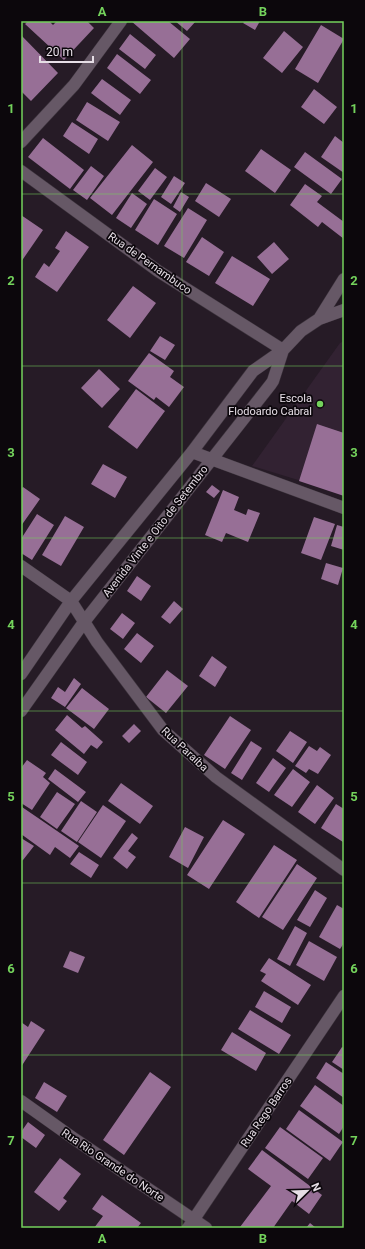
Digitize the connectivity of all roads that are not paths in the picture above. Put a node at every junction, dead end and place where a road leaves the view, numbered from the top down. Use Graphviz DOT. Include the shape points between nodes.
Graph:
graph roads {
  1 [pos="121,21"];
  2 [pos="21,142"];
  3 [pos="21,171"];
  4 [pos="344,279"];
  5 [pos="344,310"];
  6 [pos="319,319"];
  7 [pos="283,350"];
  8 [pos="192,452"];
  9 [pos="211,459"];
  10 [pos="344,508"];
  11 [pos="21,566"];
  12 [pos="71,601"];
  13 [pos="84,622"];
  14 [pos="21,674"];
  15 [pos="21,711"];
  16 [pos="344,870"];
  17 [pos="344,996"];
  18 [pos="21,1101"];
  19 [pos="191,1224"];
  20 [pos="206,1228"];
  1 -- 2 [label="street" via="74,85"];
  3 -- 7 [label="street, Rua de Pernambuco" via="158,271"];
  4 -- 6 [label="street, Avenida Vinte e Oito de Setembro"];
  5 -- 6 [label="street"];
  6 -- 7 [label="street, Avenida Vinte e Oito de Setembro" via="301,331"];
  7 -- 8 [label="street, Avenida Vinte e Oito de Setembro" via="253,371"];
  7 -- 9 [label="street, Avenida Vinte e Oito de Setembro" via="273,381"];
  8 -- 9 [label="street"];
  8 -- 12 [label="street, Avenida Vinte e Oito de Setembro"];
  9 -- 10 [label="street"];
  9 -- 13 [label="street, Avenida Vinte e Oito de Setembro"];
  11 -- 12 [label="street, Rua Paraíba"];
  12 -- 13 [label="street, Rua Paraíba"];
  12 -- 14 [label="street, Avenida Vinte e Oito de Setembro"];
  13 -- 15 [label="street, Avenida Vinte e Oito de Setembro"];
  13 -- 16 [label="street, Rua Paraíba" via="164,730 216,777"];
  17 -- 19 [label="street, Rua Rego Barros"];
  18 -- 19 [label="street, Rua Rio Grande do Norte"];
  19 -- 20 [label="street, Rua Rio Grande do Norte"];
}
